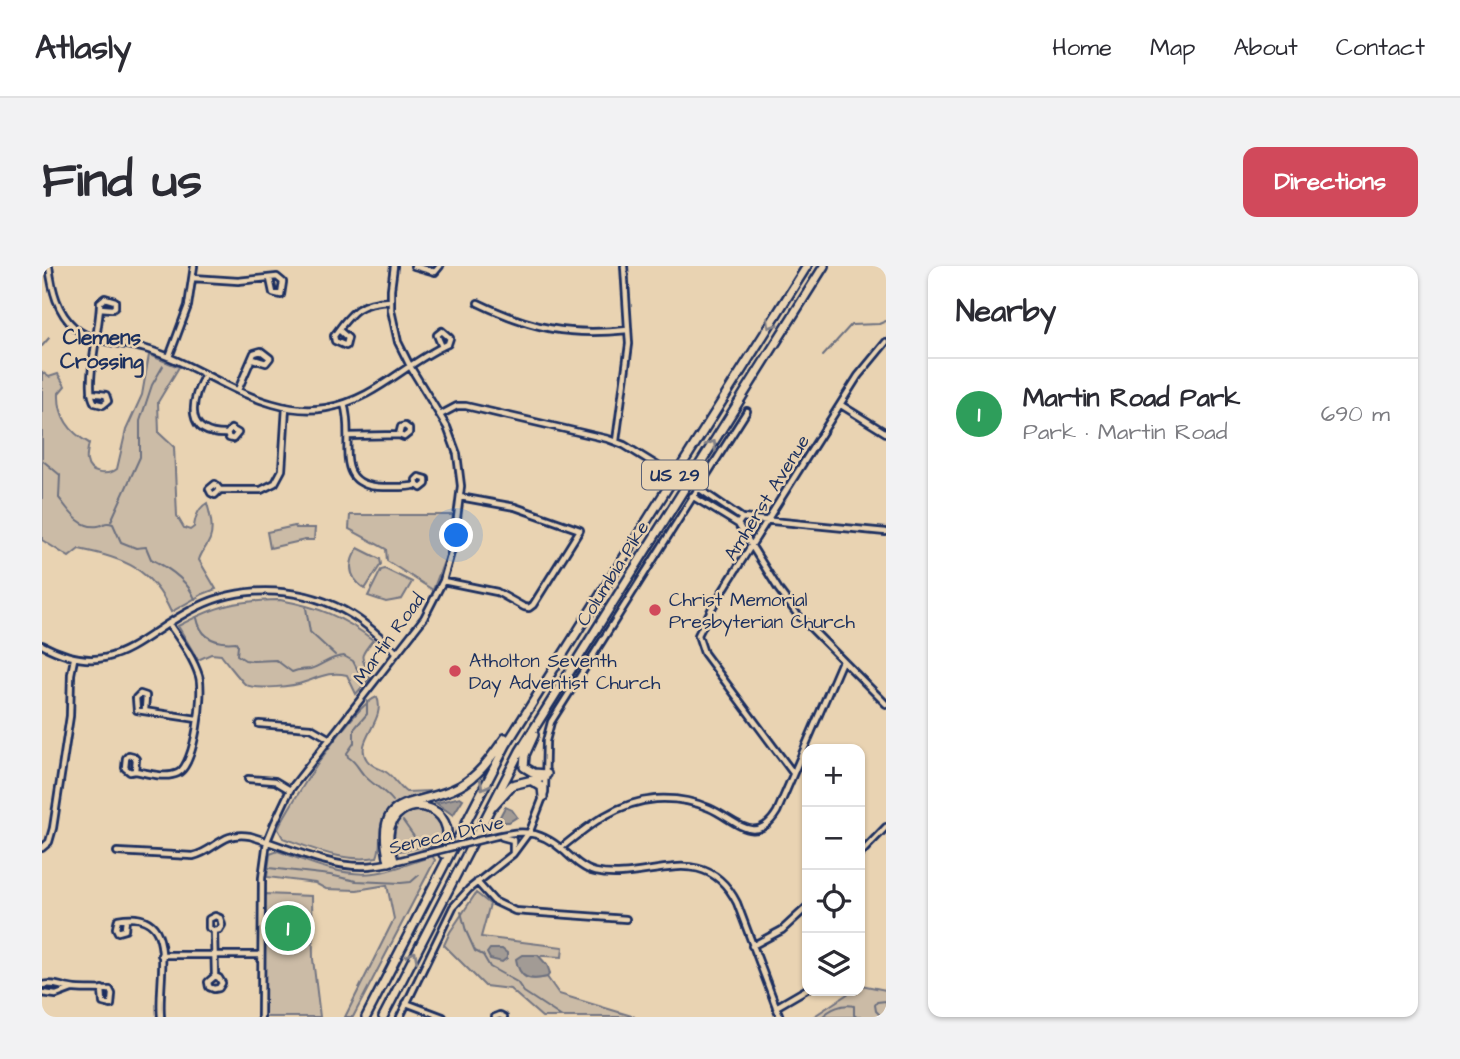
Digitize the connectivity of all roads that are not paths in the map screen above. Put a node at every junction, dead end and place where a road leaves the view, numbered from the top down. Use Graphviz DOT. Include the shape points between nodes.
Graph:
graph roads {
  1 [pos="49,266"];
  2 [pos="194,266"];
  3 [pos="394,266"];
  4 [pos="414,266"];
  5 [pos="440,266"];
  6 [pos="624,266"];
  7 [pos="807,266"];
  8 [pos="824,266"];
  9 [pos="829,266"];
  10 [pos="428,268"];
  11 [pos="193,278"];
  12 [pos="270,278"];
  13 [pos="391,301"];
  14 [pos="478,303"];
  15 [pos="100,308"];
  16 [pos="339,330"];
  17 [pos="628,330"];
  18 [pos="96,339"];
  19 [pos="777,342"];
  20 [pos="886,342"];
  21 [pos="442,346"];
  22 [pos="169,357"];
  23 [pos="253,359"];
  24 [pos="411,368"];
  25 [pos="205,374"];
  26 [pos="238,390"];
  27 [pos="91,393"];
  28 [pos="344,404"];
  29 [pos="841,405"];
  30 [pos="286,407"];
  31 [pos="747,411"];
  32 [pos="440,415"];
  33 [pos="886,433"];
  34 [pos="227,434"];
  35 [pos="399,435"];
  36 [pos="348,436"];
  37 [pos="616,441"];
  38 [pos="658,466"];
  39 [pos="417,485"];
  40 [pos="698,488"];
  41 [pos="220,490"];
  42 [pos="692,496"];
  43 [pos="460,497"];
  44 [pos="742,518"];
  45 [pos="767,522"];
  46 [pos="738,524"];
  47 [pos="886,532"];
  48 [pos="752,545"];
  49 [pos="443,581"];
  50 [pos="169,624"];
  51 [pos="42,645"];
  52 [pos="397,653"];
  53 [pos="74,659"];
  54 [pos="842,661"];
  55 [pos="544,684"];
  56 [pos="886,704"];
  57 [pos="145,710"];
  58 [pos="545,710"];
  59 [pos="197,719"];
  60 [pos="258,724"];
  61 [pos="330,738"];
  62 [pos="135,771"];
  63 [pos="793,773"];
  64 [pos="547,775"];
  65 [pos="248,779"];
  66 [pos="524,780"];
  67 [pos="290,790"];
  68 [pos="543,797"];
  69 [pos="481,823"];
  70 [pos="886,827"];
  71 [pos="530,831"];
  72 [pos="880,833"];
  73 [pos="497,836"];
  74 [pos="886,840"];
  75 [pos="267,841"];
  76 [pos="561,848"];
  77 [pos="42,849"];
  78 [pos="865,849"];
  79 [pos="117,852"];
  80 [pos="513,854"];
  81 [pos="392,862"];
  82 [pos="477,883"];
  83 [pos="425,901"];
  84 [pos="802,912"];
  85 [pos="126,918"];
  86 [pos="626,919"];
  87 [pos="214,931"];
  88 [pos="752,946"];
  89 [pos="161,955"];
  90 [pos="215,955"];
  91 [pos="261,955"];
  92 [pos="215,976"];
  93 [pos="42,985"];
  94 [pos="72,989"];
  95 [pos="102,989"];
  96 [pos="802,992"];
  97 [pos="42,993"];
  98 [pos="406,1003"];
  99 [pos="776,1007"];
  100 [pos="440,1016"];
  101 [pos="161,1017"];
  102 [pos="261,1017"];
  103 [pos="365,1017"];
  104 [pos="383,1017"];
  105 [pos="400,1017"];
  106 [pos="495,1017"];
  107 [pos="504,1017"];
  108 [pos="780,1017"];
  1 -- 18 [label="street" via="54,297 64,315"];
  2 -- 11 [label="street"];
  3 -- 13 [label="street, Martin Road"];
  4 -- 10 [label="street"];
  5 -- 10 [label="street" via="437,272"];
  6 -- 17 [label="street"];
  7 -- 55 [label="highway, Columbia Pike / US 29, one-way"];
  8 -- 19 [label="highway, Columbia Pike / US 29"];
  9 -- 19 [label="highway"];
  11 -- 12 [label="street"];
  11 -- 22 [label="street"];
  13 -- 16 [label="street" via="363,305"];
  13 -- 24 [label="street, Martin Road" via="396,333"];
  14 -- 17 [label="street" via="523,323 550,329 583,333"];
  15 -- 18 [label="street"];
  17 -- 37 [label="street"];
  18 -- 22 [label="street"];
  18 -- 27 [label="street"];
  58 -- 19 [label="highway, Columbia Pike / US 29, one-way"];
  20 -- 29 [label="street, Amherst Avenue"];
  21 -- 24 [label="street"];
  22 -- 25 [label="street"];
  23 -- 26 [label="street"];
  24 -- 28 [label="street"];
  24 -- 32 [label="street, Martin Road"];
  25 -- 26 [label="street"];
  25 -- 34 [label="street" via="194,399 195,418 208,432"];
  26 -- 30 [label="street"];
  28 -- 30 [label="street" via="318,409"];
  28 -- 36 [label="street"];
  29 -- 33 [label="street"];
  29 -- 45 [label="street, Amherst Avenue"];
  30 -- 41 [label="street" via="282,470 275,483 261,490"];
  31 -- 40 [label="street"];
  32 -- 37 [label="street" via="466,406"];
  32 -- 43 [label="street, Martin Road" via="457,454"];
  35 -- 36 [label="street"];
  36 -- 39 [label="street" via="349,468 359,483 373,487"];
  37 -- 38 [label="street"];
  40 -- 42 [label="street"];
  40 -- 44 [label="street"];
  42 -- 46 [label="street"];
  42 -- 64 [label="street" via="551,722 546,741"];
  43 -- 49 [label="street, Martin Road"];
  43 -- 49 [label="street" via="515,507 580,530 529,608 497,592"];
  44 -- 45 [label="street"];
  44 -- 46 [label="street"];
  45 -- 47 [label="street"];
  45 -- 48 [label="street, Amherst Avenue"];
  46 -- 48 [label="street"];
  48 -- 54 [label="street" via="792,608"];
  48 -- 63 [label="street, Amherst Avenue" via="704,622 699,643"];
  49 -- 52 [label="street, Martin Road" via="424,618"];
  50 -- 52 [label="street" via="223,597 258,592 294,594 349,614"];
  50 -- 53 [label="street" via="110,657"];
  50 -- 59 [label="street" via="198,673"];
  51 -- 53 [label="street"];
  52 -- 61 [label="street, Martin Road"];
  53 -- 77 [label="street" via="71,716 53,828"];
  54 -- 56 [label="street"];
  54 -- 63 [label="street"];
  55 -- 81 [label="highway" via="473,777 443,793 405,803 392,813 384,837"];
  55 -- 83 [label="highway, Columbia Pike / US 29, one-way" via="486,780"];
  57 -- 59 [label="street"];
  58 -- 64 [label="highway" via="523,763 529,772"];
  58 -- 69 [label="highway, Columbia Pike / US 29"];
  59 -- 62 [label="street" via="191,756 184,769 169,775"];
  60 -- 61 [label="street" via="311,728"];
  61 -- 67 [label="street, Martin Road"];
  63 -- 76 [label="street" via="774,816 758,829 745,829 702,805 654,799 606,814"];
  64 -- 66 [label="highway"];
  64 -- 68 [label="street"];
  65 -- 67 [label="street" via="275,781"];
  66 -- 68 [label="highway" via="540,784"];
  66 -- 69 [label="highway" via="505,791"];
  67 -- 75 [label="street, Martin Road"];
  68 -- 71 [label="street"];
  104 -- 69 [label="highway, Columbia Pike / US 29, one-way"];
  70 -- 72 [label="street"];
  71 -- 73 [label="street, Seneca Drive"];
  71 -- 76 [label="street, Seneca Drive"];
  71 -- 80 [label="street"];
  72 -- 74 [label="street"];
  72 -- 78 [label="street"];
  73 -- 80 [label="street" via="513,840"];
  73 -- 81 [label="street, Seneca Drive, bridge"];
  75 -- 79 [label="street, Seneca Drive" via="233,835 193,856"];
  75 -- 81 [label="street, Seneca Drive" via="348,865"];
  75 -- 91 [label="street, Martin Road" via="261,878"];
  76 -- 88 [label="street, Seneca Drive" via="587,869 601,873 676,866 707,871 733,894"];
  80 -- 82 [label="street"];
  81 -- 83 [label="highway" via="389,832 399,813 422,806 444,819 447,844"];
  82 -- 86 [label="street" via="494,901 515,911"];
  82 -- 98 [label="street" via="448,917"];
  83 -- 103 [label="highway, Columbia Pike / US 29"];
  84 -- 88 [label="street" via="782,930"];
  85 -- 89 [label="street" via="146,919 153,925 160,936"];
  87 -- 90 [label="street"];
  88 -- 99 [label="street, Seneca Drive"];
  89 -- 90 [label="street"];
  89 -- 101 [label="street"];
  90 -- 91 [label="street"];
  90 -- 92 [label="street"];
  91 -- 102 [label="street, Martin Road"];
  93 -- 94 [label="street"];
  94 -- 95 [label="street"];
  94 -- 97 [label="street" via="55,995"];
  96 -- 99 [label="street"];
  98 -- 100 [label="street"];
  98 -- 105 [label="street"];
  99 -- 108 [label="street, Seneca Drive"];
  106 -- 107 [label="street"];
}
